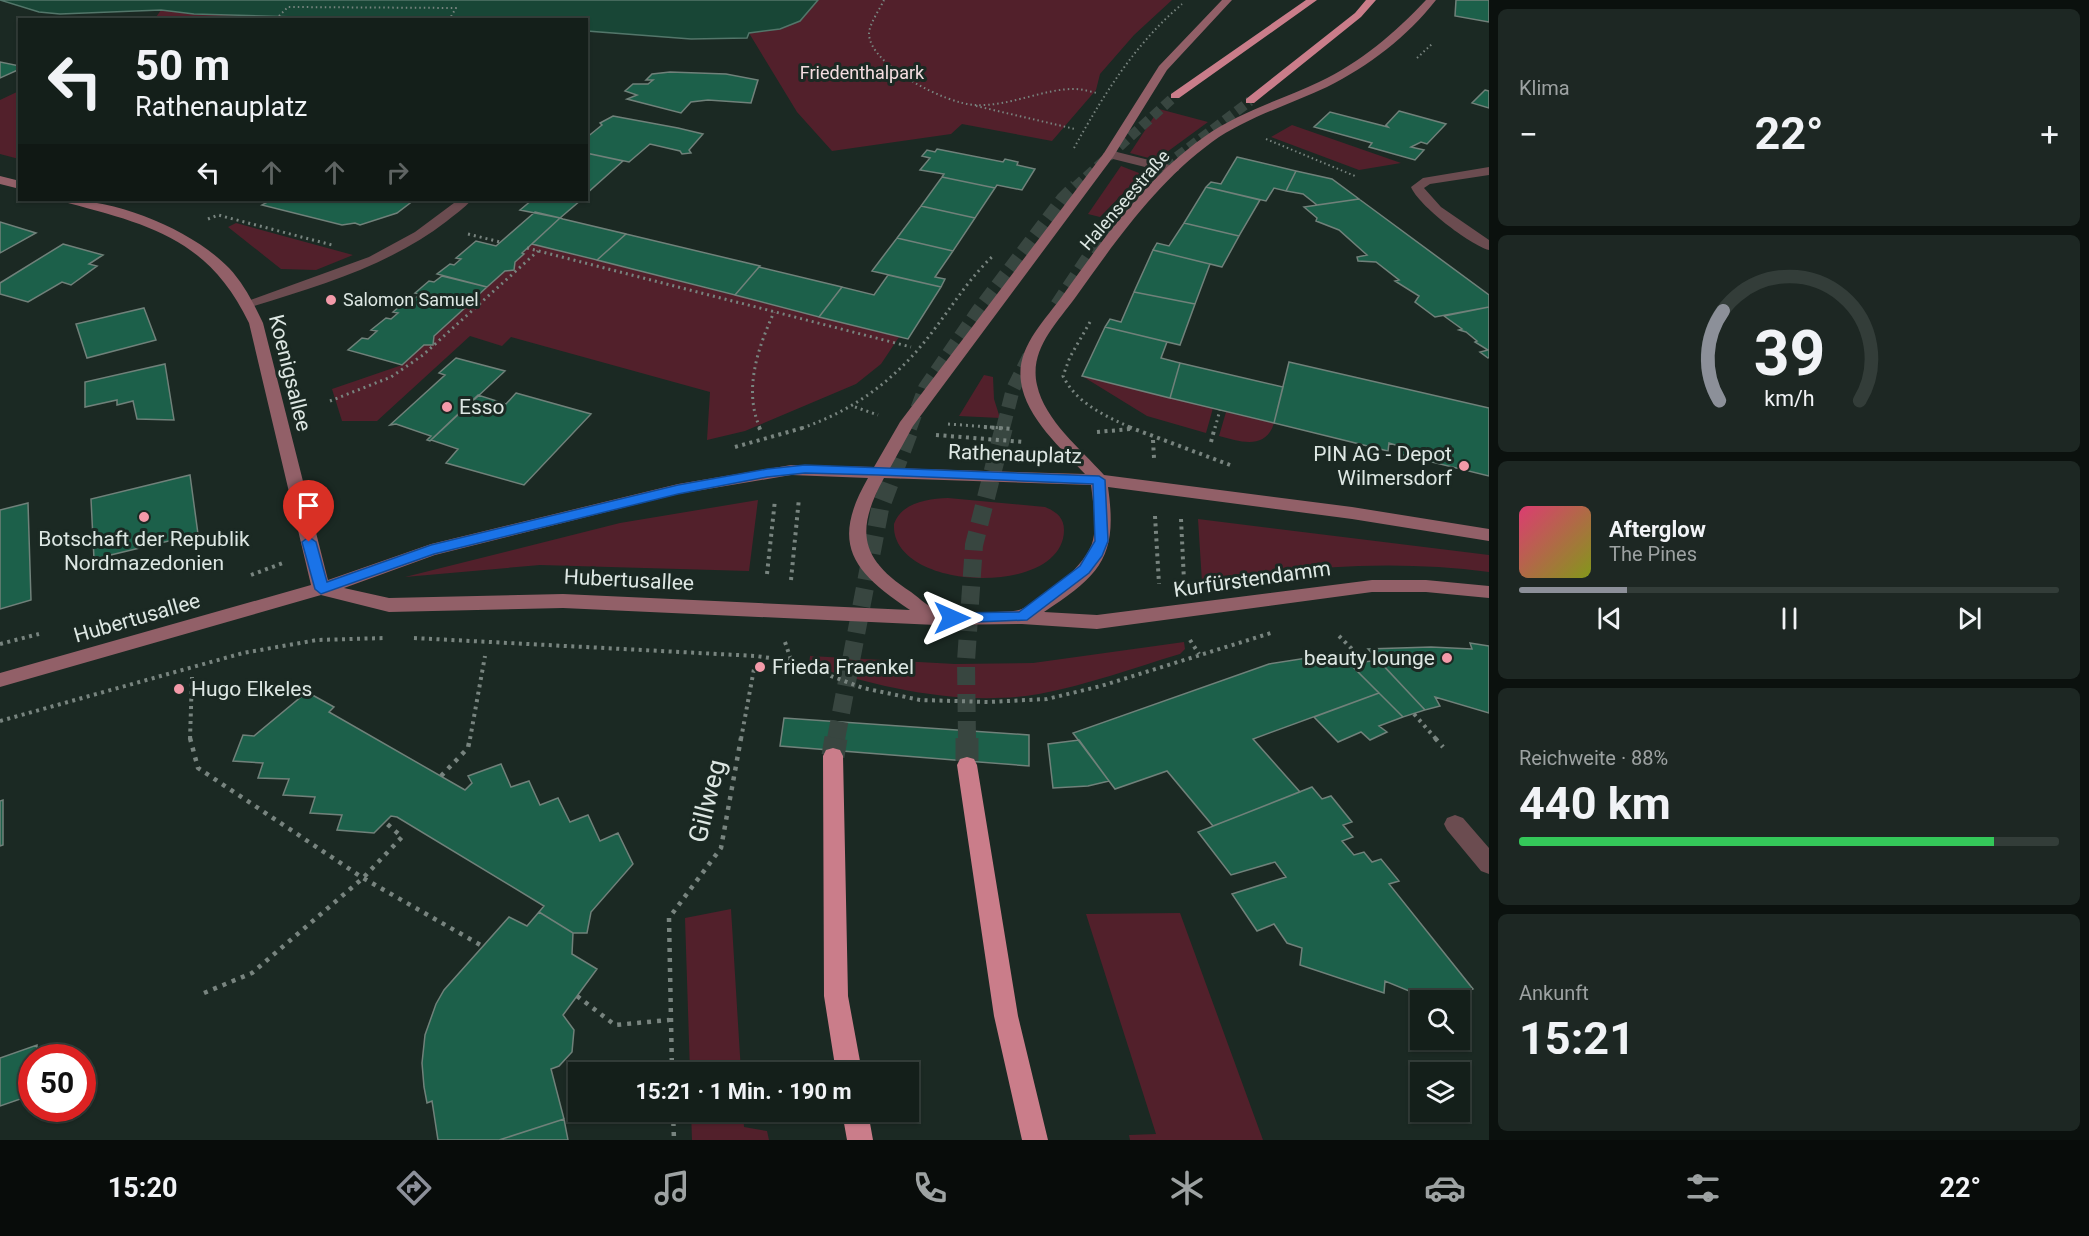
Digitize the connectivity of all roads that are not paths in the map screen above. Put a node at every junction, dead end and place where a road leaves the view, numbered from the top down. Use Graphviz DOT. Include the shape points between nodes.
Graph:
graph roads {
  1 [pos="1227,0"];
  2 [pos="1312,0"];
  3 [pos="1371,0"];
  4 [pos="1431,0"];
  5 [pos="1175,96"];
  6 [pos="1250,100"];
  7 [pos="1109,154"];
  8 [pos="1173,170"];
  9 [pos="1489,171"];
  10 [pos="0,180"];
  11 [pos="18,184"];
  12 [pos="75,201"];
  13 [pos="464,201"];
  14 [pos="1489,246"];
  15 [pos="249,303"];
  16 [pos="878,471"];
  17 [pos="1099,480"];
  18 [pos="1489,535"];
  19 [pos="321,589"];
  20 [pos="1489,592"];
  21 [pos="1022,617"];
  22 [pos="936,618"];
  23 [pos="0,680"];
  24 [pos="833,756"];
  25 [pos="967,765"];
  26 [pos="1455,824"];
  27 [pos="1489,864"];
  28 [pos="847,1062"];
  29 [pos="857,1122"];
  30 [pos="860,1140"];
  31 [pos="1035,1140"];
  1 -- 7 [label="main road, Halenseestraße" via="1162,68"];
  2 -- 5 [label="highway"];
  3 -- 6 [label="highway" via="1358,15"];
  4 -- 8 [label="main road, Halenseestraße" via="1361,64 1241,121 1209,140"];
  7 -- 8 [label="street"];
  7 -- 16 [label="main road, Halenseestraße" via="906,425"];
  8 -- 17 [label="main road, Halenseestraße" via="1118,231 1030,351 1030,391 1042,414"];
  9 -- 14 [label="street" via="1427,181 1417,187 1427,203"];
  10 -- 11 [label="main road"];
  12 -- 15 [label="main road, Koenigsallee" via="164,229 202,249 225,270"];
  13 -- 15 [label="street" via="413,239 375,260"];
  15 -- 19 [label="main road, Koenigsallee"];
  16 -- 17 [label="main road, Rathenauplatz"];
  16 -- 19 [label="main road, Hubertusallee" via="791,470 678,489 431,550"];
  16 -- 22 [label="main road" via="858,517 856,539 865,563 895,591"];
  17 -- 18 [label="main road"];
  17 -- 21 [label="main road, Rathenauplatz" via="1103,525 1096,556 1085,570"];
  19 -- 22 [label="main road, Hubertusallee" via="390,605 563,601"];
  19 -- 23 [label="main road, Hubertusallee"];
  20 -- 21 [label="main road, Kurfürstendamm" via="1372,586 1097,622"];
  21 -- 22 [label="main road"];
  24 -- 28 [label="highway" via="836,996"];
  25 -- 31 [label="highway" via="1006,1016"];
  26 -- 27 [label="street"];
  29 -- 30 [label="highway"];
}
